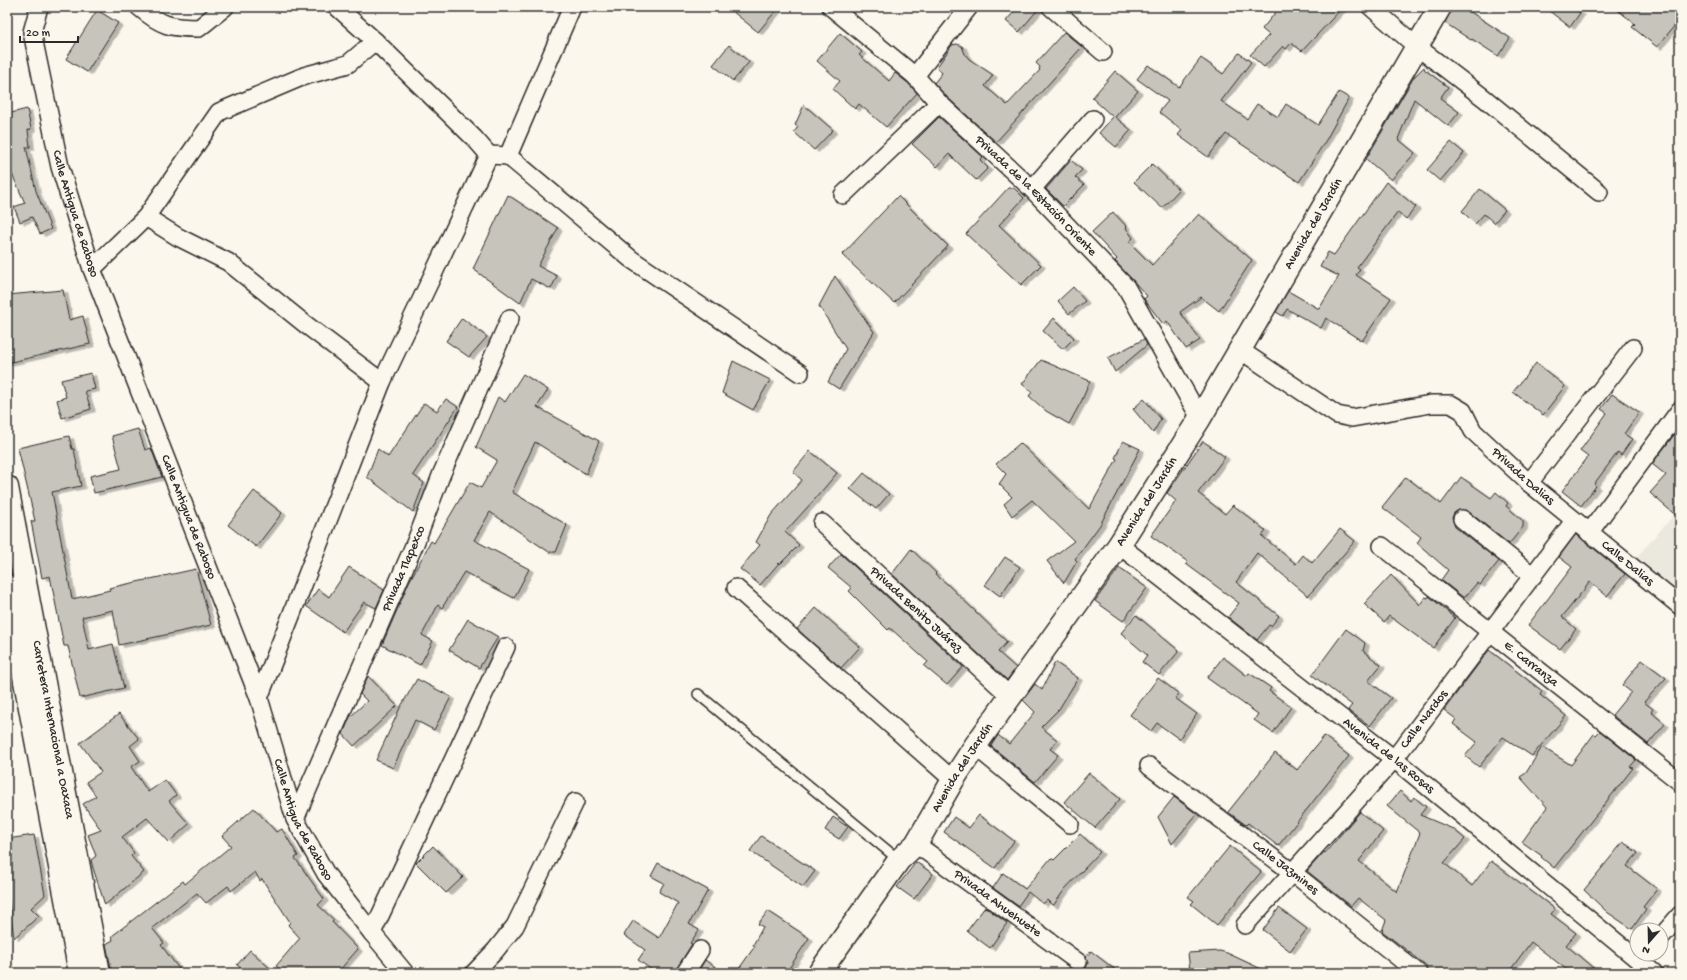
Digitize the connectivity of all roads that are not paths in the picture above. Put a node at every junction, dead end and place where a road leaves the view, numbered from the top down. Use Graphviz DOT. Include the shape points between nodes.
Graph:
graph roads {
  1 [pos="39,7"];
  2 [pos="139,7"];
  3 [pos="225,7"];
  4 [pos="337,7"];
  5 [pos="572,7"];
  6 [pos="831,7"];
  7 [pos="969,7"];
  8 [pos="1051,7"];
  9 [pos="1371,7"];
  10 [pos="1440,7"];
  11 [pos="375,41"];
  12 [pos="1416,46"];
  13 [pos="1104,52"];
  14 [pos="915,76"];
  15 [pos="939,103"];
  16 [pos="1094,118"];
  17 [pos="488,155"];
  18 [pos="508,156"];
  19 [pos="1032,189"];
  20 [pos="1599,192"];
  21 [pos="844,195"];
  22 [pos="146,217"];
  23 [pos="92,269"];
  24 [pos="510,318"];
  25 [pos="1633,348"];
  26 [pos="1240,350"];
  27 [pos="800,373"];
  28 [pos="382,382"];
  29 [pos="1680,410"];
  30 [pos="1200,418"];
  31 [pos="1529,483"];
  32 [pos="7,487"];
  33 [pos="1462,518"];
  34 [pos="1574,521"];
  35 [pos="822,523"];
  36 [pos="1589,534"];
  37 [pos="1119,545"];
  38 [pos="1382,546"];
  39 [pos="1532,576"];
  40 [pos="736,588"];
  41 [pos="13,599"];
  42 [pos="1680,606"];
  43 [pos="1490,631"];
  44 [pos="506,647"];
  45 [pos="31,665"];
  46 [pos="698,694"];
  47 [pos="1011,697"];
  48 [pos="259,698"];
  49 [pos="975,746"];
  50 [pos="1394,759"];
  51 [pos="1149,766"];
  52 [pos="953,780"];
  53 [pos="1680,782"];
  54 [pos="575,802"];
  55 [pos="295,819"];
  56 [pos="1070,824"];
  57 [pos="916,844"];
  58 [pos="899,860"];
  59 [pos="1292,872"];
  60 [pos="1680,915"];
  61 [pos="1245,925"];
  62 [pos="1669,928"];
  63 [pos="372,934"];
  64 [pos="700,950"];
  65 [pos="1078,962"];
  66 [pos="1638,963"];
  67 [pos="80,973"];
  68 [pos="99,973"];
  69 [pos="406,973"];
  70 [pos="474,973"];
  71 [pos="686,973"];
  72 [pos="819,973"];
  73 [pos="1418,973"];
  74 [pos="1654,973"];
  1 -- 23 [label="street, Calle Antigua de Raboso" via="32,32 60,167"];
  2 -- 3 [label="street" via="153,19 176,28 199,28"];
  4 -- 11 [label="street"];
  5 -- 18 [label="street"];
  6 -- 14 [label="street, Privada de la Estación Oriente"];
  7 -- 14 [label="street"];
  8 -- 13 [label="street"];
  9 -- 12 [label="street"];
  10 -- 12 [label="main road, Avenida del Jardín"];
  11 -- 17 [label="street" via="476,139"];
  11 -- 22 [label="street" via="348,64 304,76 219,112"];
  12 -- 20 [label="street"];
  12 -- 26 [label="main road, Avenida del Jardín"];
  14 -- 15 [label="street, Privada de la Estación Oriente"];
  15 -- 19 [label="street, Privada de la Estación Oriente"];
  15 -- 21 [label="street"];
  16 -- 19 [label="street"];
  17 -- 18 [label="street"];
  17 -- 28 [label="street"];
  18 -- 27 [label="street" via="631,259"];
  19 -- 30 [label="street, Privada de la Estación Oriente" via="1126,287"];
  22 -- 23 [label="street"];
  22 -- 28 [label="street" via="178,237 228,262 304,324"];
  23 -- 48 [label="street, Calle Antigua de Raboso"];
  24 -- 55 [label="street, Privada Tlapexco"];
  25 -- 31 [label="street"];
  26 -- 30 [label="main road, Avenida del Jardín"];
  26 -- 31 [label="street, Privada Dalias" via="1337,415 1352,418 1431,404 1451,404 1463,411 1473,431"];
  28 -- 48 [label="street"];
  29 -- 36 [label="street"];
  30 -- 37 [label="main road, Avenida del Jardín"];
  31 -- 34 [label="street, Privada Dalias"];
  32 -- 41 [label="main road, Carretera Internacional a Oaxaca"];
  33 -- 39 [label="street"];
  34 -- 36 [label="street, Calle Dalias"];
  34 -- 39 [label="street, Calle Nardos"];
  35 -- 47 [label="street, Privada Benito Juárez"];
  36 -- 42 [label="street, Calle Dalias"];
  37 -- 47 [label="main road, Avenida del Jardín"];
  37 -- 50 [label="street, Avenida de las Rosas"];
  38 -- 43 [label="street, E. Carranza"];
  39 -- 43 [label="street, Calle Nardos"];
  40 -- 52 [label="street"];
  41 -- 45 [label="main road, Carretera Internacional a Oaxaca"];
  43 -- 50 [label="street, Calle Nardos"];
  43 -- 53 [label="street, E. Carranza"];
  44 -- 63 [label="street"];
  45 -- 67 [label="main road, Carretera Internacional a Oaxaca"];
  45 -- 68 [label="main road, Carretera Internacional a Oaxaca"];
  46 -- 58 [label="lane"];
  47 -- 49 [label="main road, Avenida del Jardín"];
  48 -- 55 [label="street, Calle Antigua de Raboso"];
  49 -- 52 [label="main road, Avenida del Jardín"];
  49 -- 56 [label="street"];
  50 -- 59 [label="street, Calle Nardos"];
  50 -- 66 [label="street, Avenida de las Rosas"];
  51 -- 59 [label="street, Calle Jazmines"];
  52 -- 57 [label="main road, Avenida del Jardín"];
  54 -- 70 [label="street" via="515,926"];
  55 -- 63 [label="street, Calle Antigua de Raboso" via="326,874"];
  57 -- 58 [label="main road, Avenida del Jardín"];
  57 -- 65 [label="street, Privada Ahuehuete"];
  58 -- 72 [label="main road, Avenida del Jardín"];
  59 -- 61 [label="street, Calle Nardos"];
  59 -- 73 [label="street, Calle Jazmines"];
  60 -- 62 [label="street"];
  63 -- 69 [label="street, Calle Antigua de Raboso"];
  64 -- 71 [label="street"];
  66 -- 74 [label="street, Avenida de las Rosas"];
}
